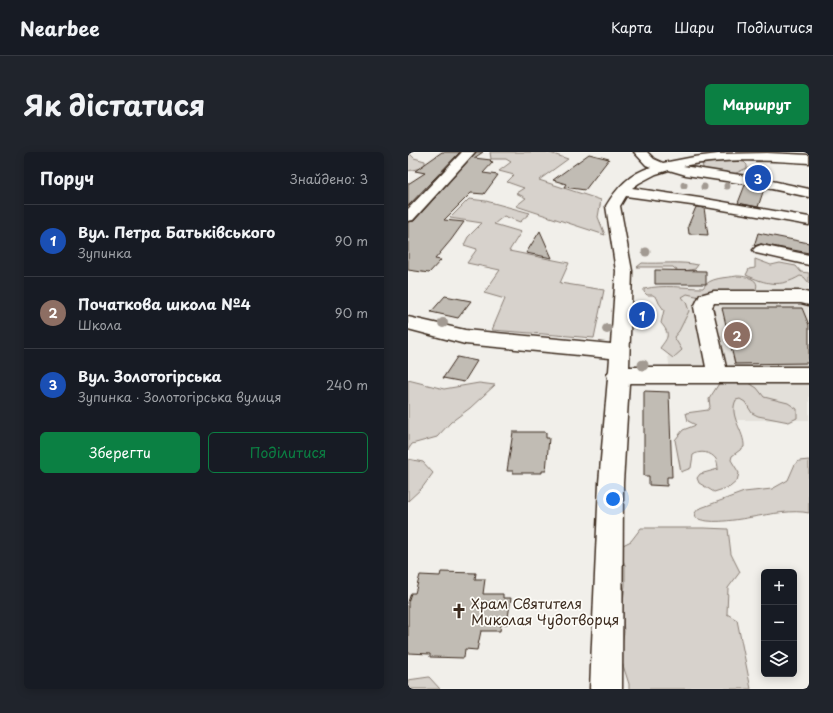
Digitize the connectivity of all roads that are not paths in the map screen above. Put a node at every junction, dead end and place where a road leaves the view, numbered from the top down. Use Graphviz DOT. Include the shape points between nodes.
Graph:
graph roads {
  1 [pos="469,152"];
  2 [pos="640,152"];
  3 [pos="763,154"];
  4 [pos="809,159"];
  5 [pos="664,166"];
  6 [pos="622,191"];
  7 [pos="809,193"];
  8 [pos="408,217"];
  9 [pos="735,220"];
  10 [pos="809,220"];
  11 [pos="809,234"];
  12 [pos="761,250"];
  13 [pos="809,260"];
  14 [pos="809,299"];
  15 [pos="408,324"];
  16 [pos="619,352"];
  17 [pos="618,375"];
  18 [pos="809,375"];
  19 [pos="718,376"];
  20 [pos="606,689"];
  1 -- 8 [label="street"];
  2 -- 5 [label="street" via="650,162"];
  3 -- 4 [label="street"];
  3 -- 5 [label="street" via="713,157"];
  5 -- 6 [label="street" via="646,172"];
  5 -- 7 [label="street"];
  6 -- 10 [label="street"];
  6 -- 16 [label="street" via="613,206 624,271"];
  9 -- 11 [label="street"];
  12 -- 13 [label="street"];
  14 -- 19 [label="street" via="706,299 703,307"];
  15 -- 16 [label="street" via="465,337"];
  16 -- 17 [label="street"];
  17 -- 19 [label="street"];
  17 -- 20 [label="street" via="610,482"];
  18 -- 19 [label="street"];
}
